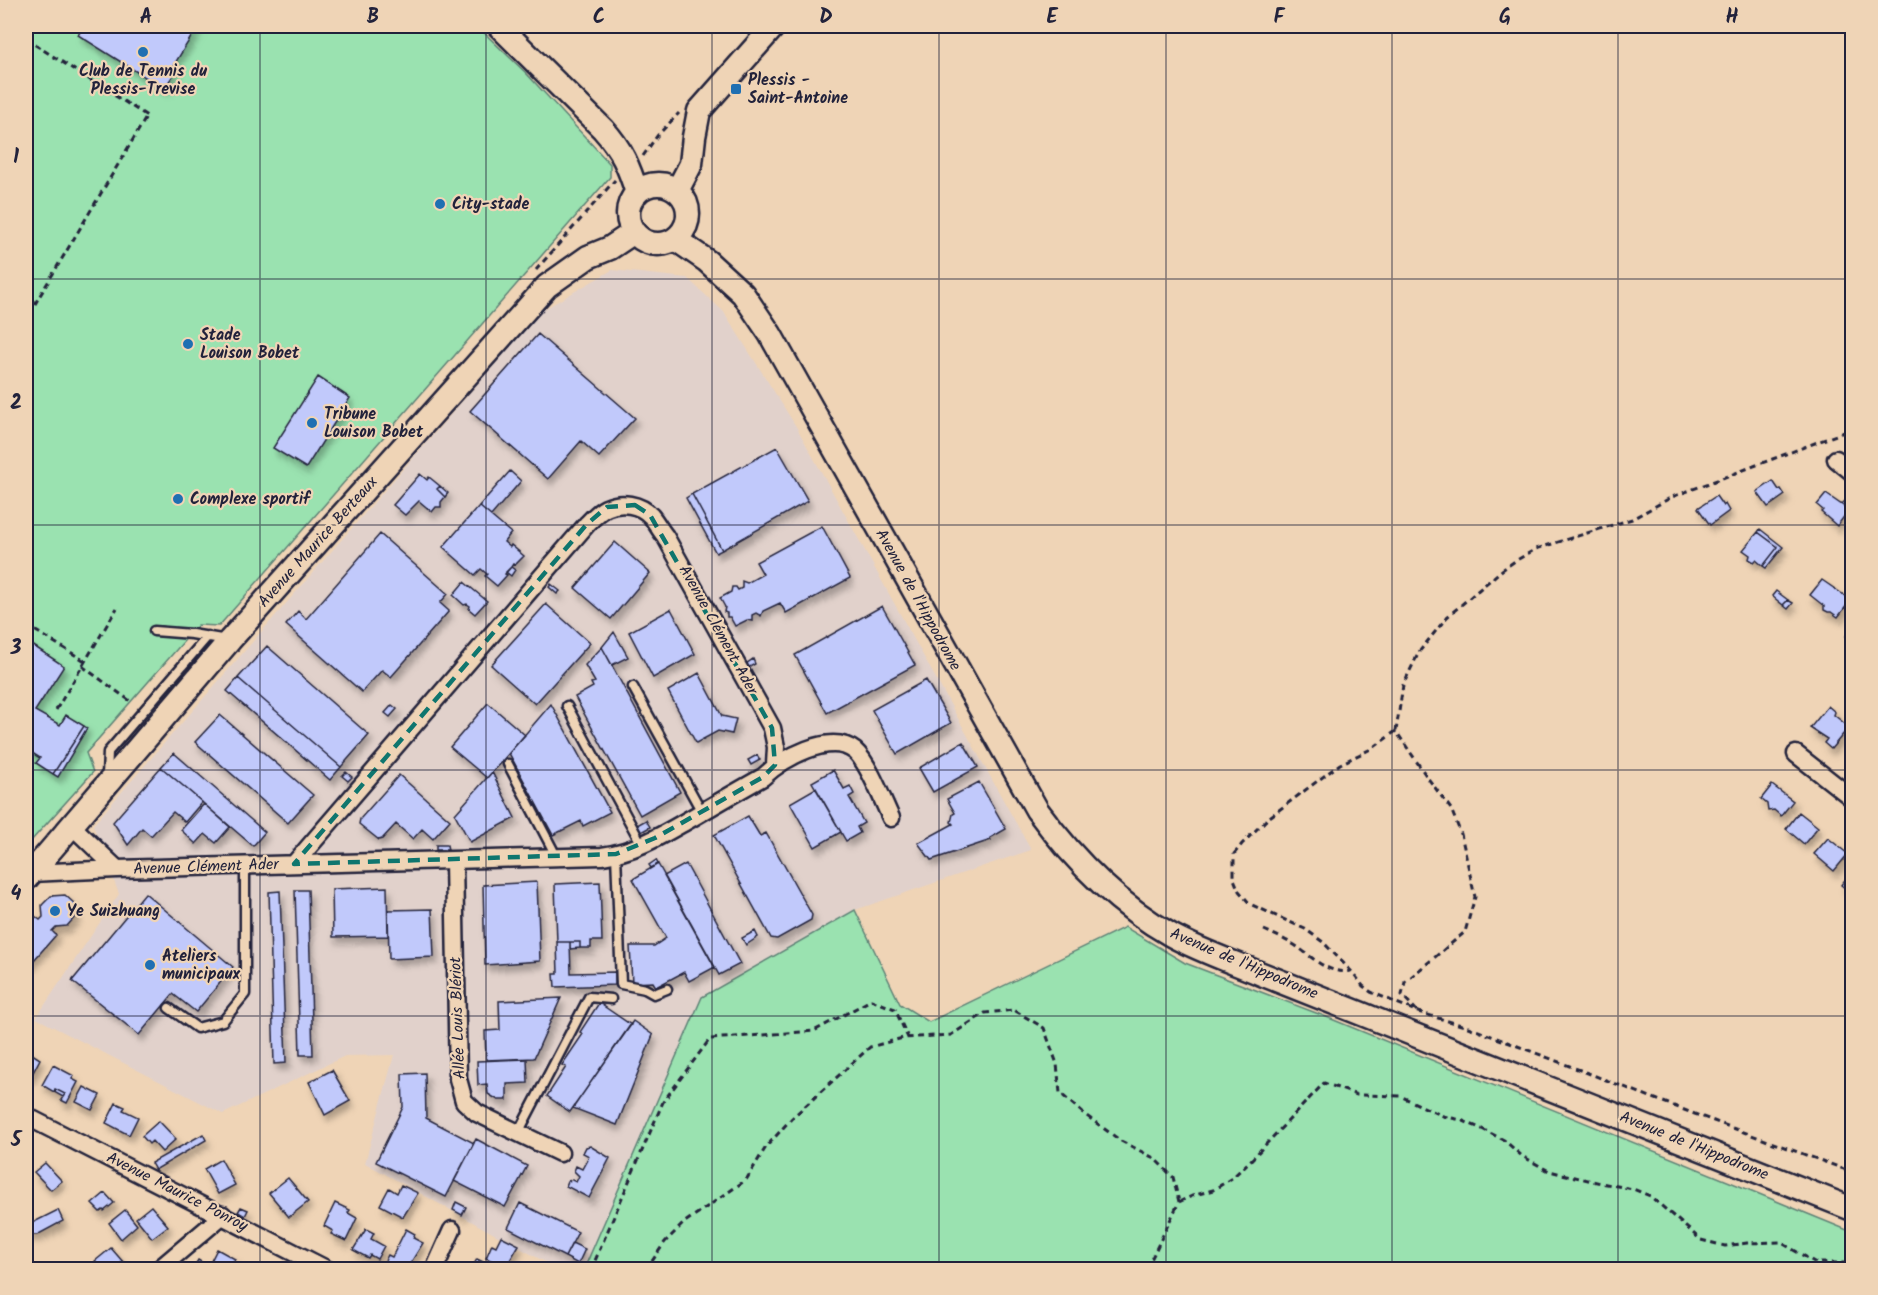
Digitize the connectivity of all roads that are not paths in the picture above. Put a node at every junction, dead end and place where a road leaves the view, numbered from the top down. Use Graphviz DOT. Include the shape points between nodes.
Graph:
graph roads {
  1 [pos="499,26"];
  2 [pos="774,26"];
  3 [pos="677,191"];
  4 [pos="637,193"];
  5 [pos="634,232"];
  6 [pos="675,239"];
  7 [pos="1836,459"];
  8 [pos="1852,472"];
  9 [pos="154,631"];
  10 [pos="208,636"];
  11 [pos="230,640"];
  12 [pos="633,687"];
  13 [pos="567,706"];
  14 [pos="1796,754"];
  15 [pos="508,764"];
  16 [pos="775,765"];
  17 [pos="107,784"];
  18 [pos="1852,798"];
  19 [pos="702,812"];
  20 [pos="891,818"];
  21 [pos="72,826"];
  22 [pos="642,845"];
  23 [pos="616,854"];
  24 [pos="554,858"];
  25 [pos="454,861"];
  26 [pos="294,864"];
  27 [pos="245,866"];
  28 [pos="117,869"];
  29 [pos="28,876"];
  30 [pos="667,989"];
  31 [pos="611,999"];
  32 [pos="169,1008"];
  33 [pos="26,1116"];
  34 [pos="518,1133"];
  35 [pos="560,1153"];
  36 [pos="1852,1209"];
  37 [pos="223,1215"];
  38 [pos="452,1230"];
  39 [pos="158,1269"];
  40 [pos="328,1269"];
  41 [pos="434,1269"];
  1 -- 4 [label="main road" via="616,144"];
  2 -- 3 [label="main road" via="699,111 691,164"];
  3 -- 4 [label="main road" via="652,185"];
  3 -- 6 [label="main road" via="688,216 682,233"];
  4 -- 5 [label="main road" via="629,208"];
  5 -- 6 [label="main road" via="649,243"];
  5 -- 11 [label="main road, Avenue Maurice Berteaux" via="588,257 547,286"];
  6 -- 36 [label="main road, Avenue de l'Hippodrome" via="744,294 1037,810 1078,860 1134,910 1173,936 1264,975"];
  7 -- 8 [label="street"];
  9 -- 10 [label="lane"];
  10 -- 11 [label="lane"];
  10 -- 17 [label="lane" via="108,753"];
  11 -- 17 [label="main road, Avenue Maurice Berteaux"];
  12 -- 19 [label="lane"];
  13 -- 22 [label="lane"];
  14 -- 18 [label="street"];
  15 -- 24 [label="lane"];
  16 -- 19 [label="street, Avenue Clément Ader" via="762,777"];
  16 -- 20 [label="street" via="820,746 838,743 855,751 865,765"];
  16 -- 26 [label="street, Avenue Clément Ader" via="772,728 665,536 650,515 635,505 607,507 587,524"];
  17 -- 21 [label="main road, Avenue Maurice Berteaux"];
  19 -- 22 [label="street, Avenue Clément Ader"];
  21 -- 28 [label="street, Avenue Clément Ader"];
  21 -- 29 [label="main road, Avenue Maurice Berteaux"];
  22 -- 23 [label="street, Avenue Clément Ader"];
  23 -- 24 [label="street, Avenue Clément Ader"];
  23 -- 30 [label="lane" via="621,984 654,994"];
  24 -- 25 [label="street, Avenue Clément Ader"];
  25 -- 26 [label="street, Avenue Clément Ader"];
  25 -- 34 [label="street, Allée Louis Blériot" via="458,1079 464,1101 477,1113"];
  26 -- 27 [label="street, Avenue Clément Ader"];
  27 -- 28 [label="street, Avenue Clément Ader"];
  27 -- 32 [label="lane" via="245,994 223,1021 196,1028"];
  28 -- 29 [label="street, Avenue Clément Ader"];
  31 -- 34 [label="lane" via="589,997"];
  33 -- 37 [label="street, Avenue Maurice Ponroy"];
  34 -- 35 [label="street, Allée Louis Blériot"];
  37 -- 39 [label="street"];
  37 -- 40 [label="street, Avenue Maurice Ponroy"];
  38 -- 41 [label="street"];
}
